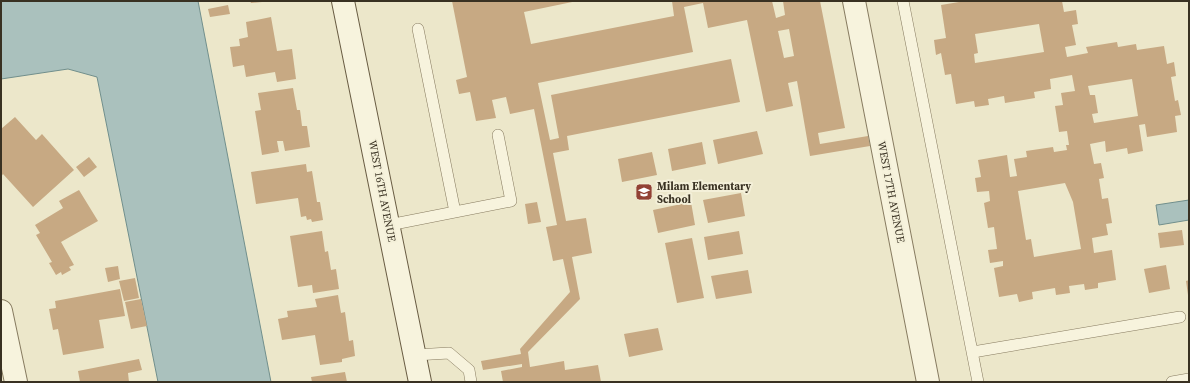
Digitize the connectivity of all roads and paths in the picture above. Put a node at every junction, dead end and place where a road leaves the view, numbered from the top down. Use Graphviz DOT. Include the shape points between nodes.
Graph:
graph roads {
  1 [pos="343,1"];
  2 [pos="854,1"];
  3 [pos="903,1"];
  4 [pos="418,29"];
  5 [pos="498,135"];
  6 [pos="455,212"];
  7 [pos="389,226"];
  8 [pos="1,311"];
  9 [pos="1180,317"];
  10 [pos="973,352"];
  11 [pos="415,355"];
  12 [pos="1189,379"];
  13 [pos="16,382"];
  14 [pos="420,382"];
  15 [pos="471,382"];
  16 [pos="928,382"];
  17 [pos="978,382"];
  18 [pos="1172,382"];
  1 -- 7 [label="street, WEST 16TH AVENUE"];
  2 -- 16 [label="street, WEST 17TH AVENUE"];
  3 -- 10 [label="lane"];
  4 -- 6 [label="lane"];
  5 -- 6 [label="lane" via="511,201"];
  6 -- 7 [label="lane"];
  7 -- 11 [label="street, WEST 16TH AVENUE"];
  8 -- 13 [label="street"];
  9 -- 10 [label="lane"];
  10 -- 17 [label="lane"];
  11 -- 14 [label="street, WEST 16TH AVENUE"];
  11 -- 15 [label="lane" via="449,353 469,370"];
  12 -- 18 [label="lane"];
}
